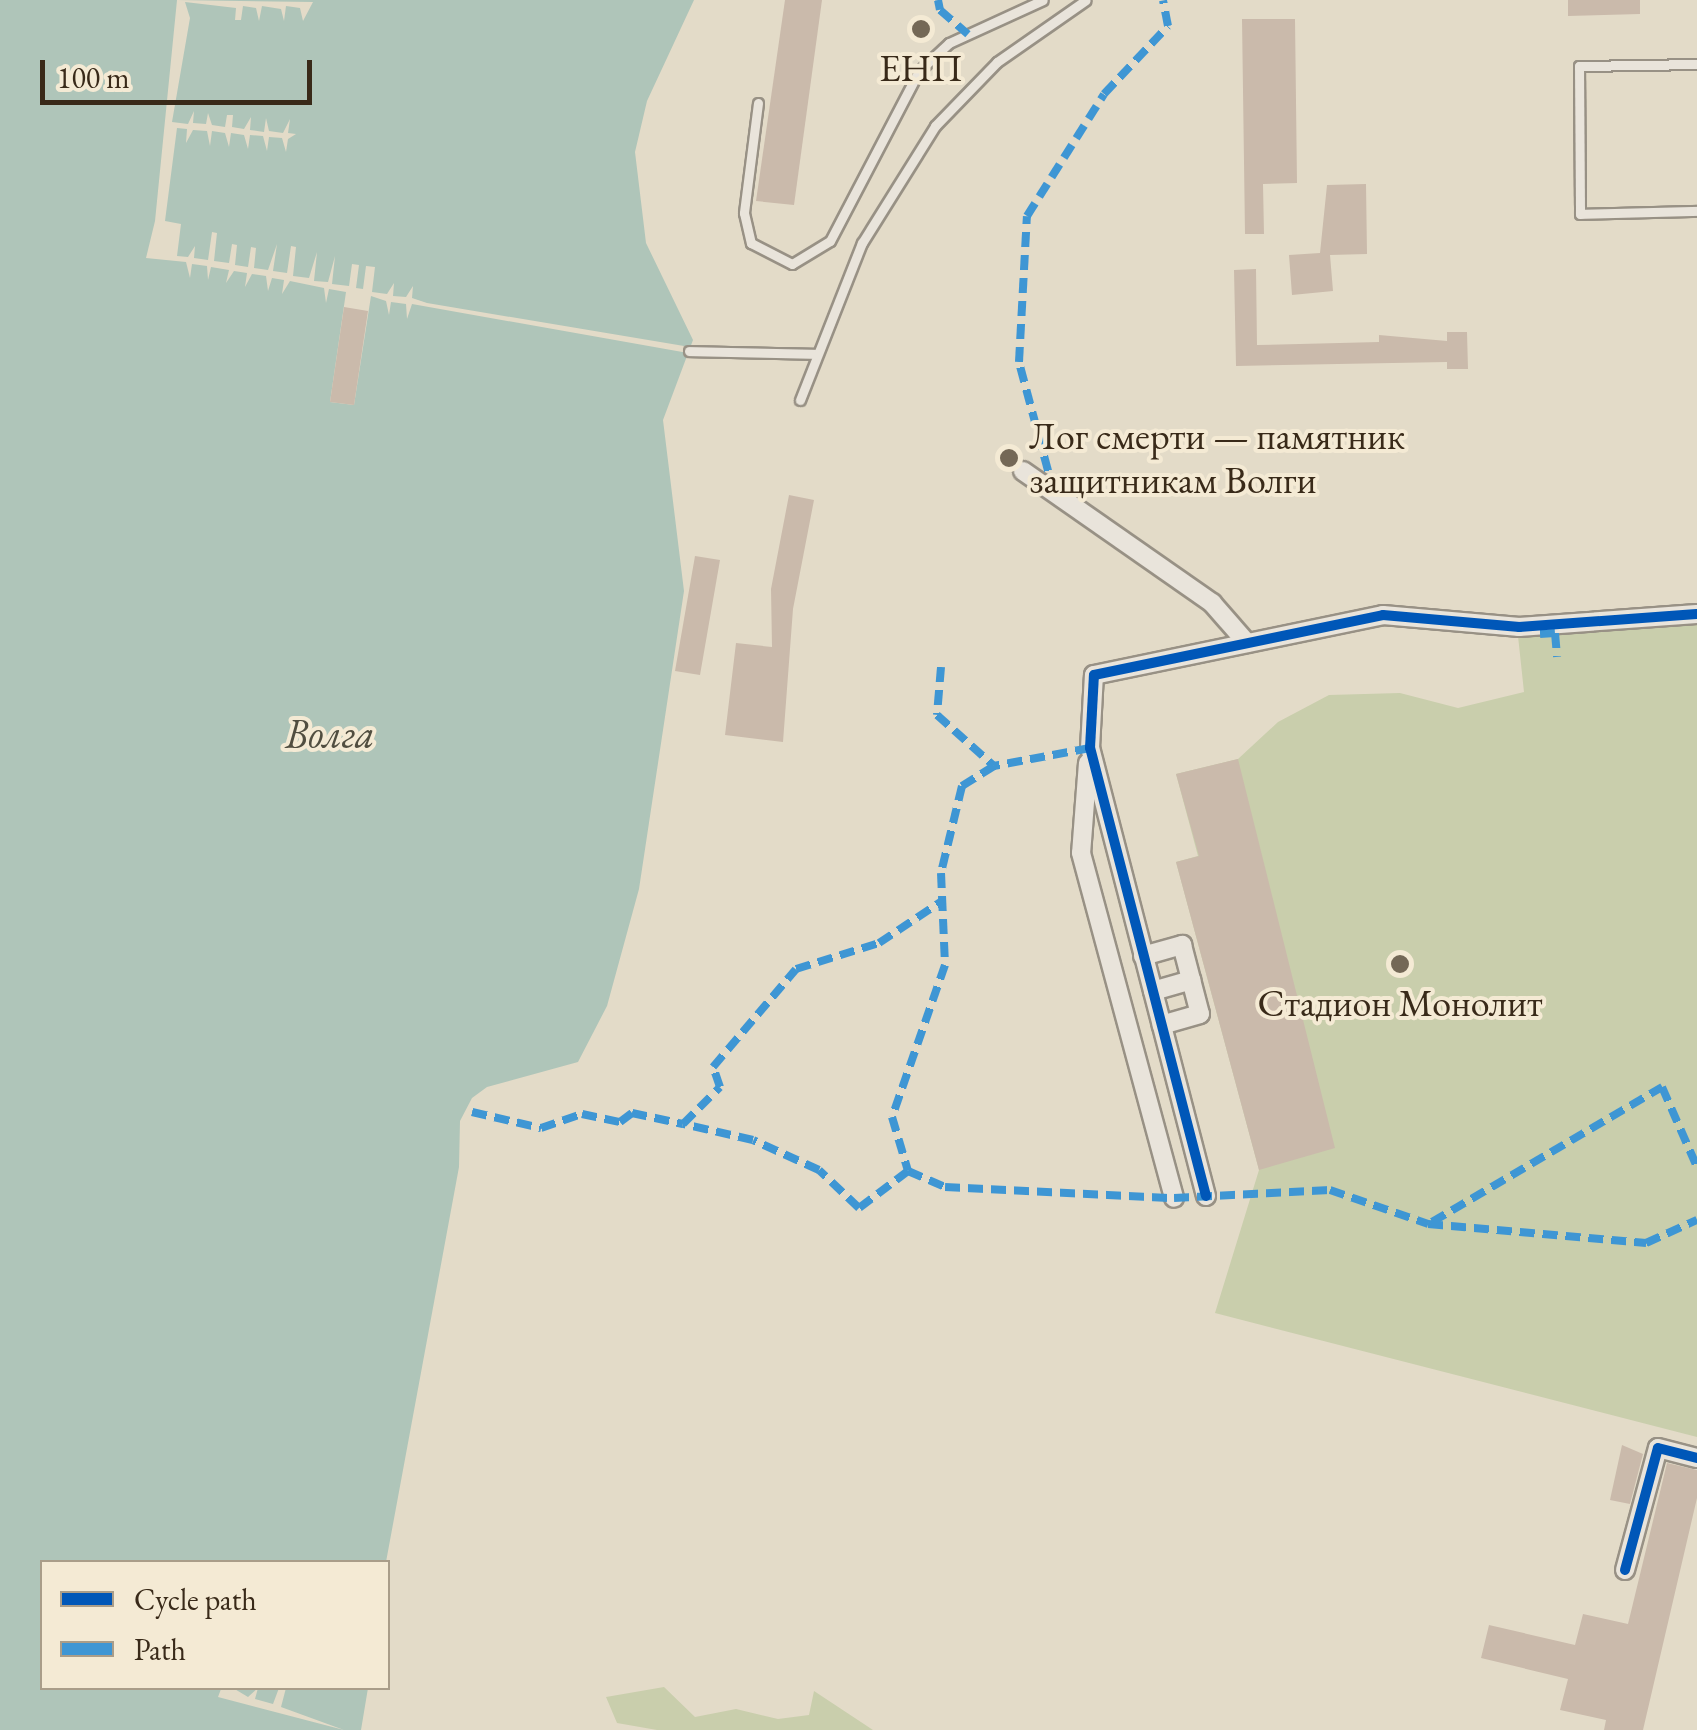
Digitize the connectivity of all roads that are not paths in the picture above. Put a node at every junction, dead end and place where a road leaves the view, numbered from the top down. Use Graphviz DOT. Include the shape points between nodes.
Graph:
graph roads {
  1 [pos="1042,0"];
  2 [pos="1086,0"];
  3 [pos="1697,64"];
  4 [pos="758,103"];
  5 [pos="1697,210"];
  6 [pos="689,350"];
  7 [pos="817,354"];
  8 [pos="800,400"];
  9 [pos="1023,471"];
  10 [pos="1697,614"];
  11 [pos="1247,643"];
  12 [pos="1090,748"];
  13 [pos="1114,844"];
  14 [pos="1081,854"];
  15 [pos="1144,956"];
  16 [pos="1191,980"];
  17 [pos="1153,991"];
  18 [pos="1162,1025"];
  19 [pos="1206,1196"];
  20 [pos="1174,1198"];
  21 [pos="1697,1458"];
  22 [pos="1624,1570"];
  1 -- 4 [label="lane" via="949,44 919,71 830,240 792,264 751,243 744,213"];
  2 -- 7 [label="lane" via="996,62 935,126 862,244"];
  3 -- 5 [label="lane" via="1579,66 1580,214"];
  6 -- 7 [label="lane"];
  7 -- 8 [label="lane"];
  9 -- 11 [label="street" via="1212,603"];
  10 -- 11 [label="street" via="1519,627 1383,615"];
  11 -- 12 [label="street" via="1094,675"];
  12 -- 13 [label="street"];
  12 -- 14 [label="street"];
  13 -- 14 [label="street"];
  13 -- 15 [label="street"];
  14 -- 20 [label="street"];
  15 -- 16 [label="street" via="1182,945"];
  15 -- 17 [label="street"];
  16 -- 17 [label="street"];
  16 -- 18 [label="street" via="1200,1014"];
  17 -- 18 [label="street"];
  18 -- 19 [label="street"];
  21 -- 22 [label="street" via="1658,1448"];
}
